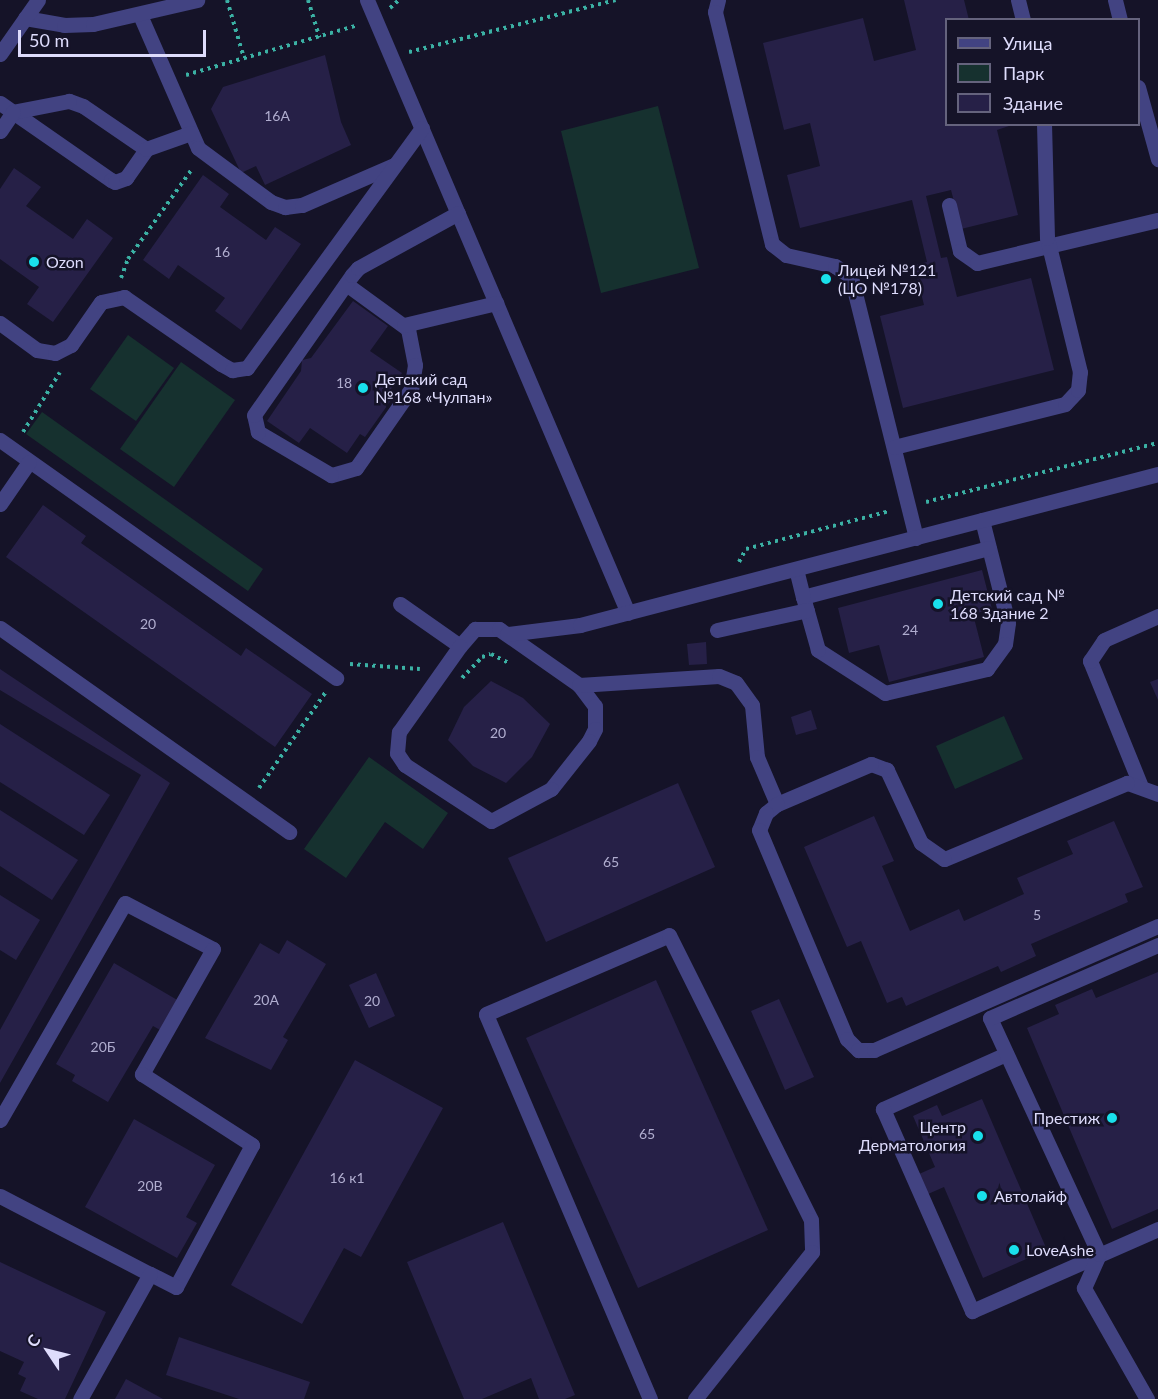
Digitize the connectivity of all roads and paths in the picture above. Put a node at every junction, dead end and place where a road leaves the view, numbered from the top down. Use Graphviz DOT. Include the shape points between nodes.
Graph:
graph roads {
  1 [pos="197,0"];
  2 [pos="228,0"];
  3 [pos="308,0"];
  4 [pos="367,0"];
  5 [pos="616,0"];
  6 [pos="718,0"];
  7 [pos="1018,0"];
  8 [pos="1115,0"];
  9 [pos="38,1"];
  10 [pos="140,15"];
  11 [pos="25,18"];
  12 [pos="1022,18"];
  13 [pos="1120,18"];
  14 [pos="375,20"];
  15 [pos="319,37"];
  16 [pos="0,54"];
  17 [pos="391,56"];
  18 [pos="244,58"];
  19 [pos="168,81"];
  20 [pos="1140,94"];
  21 [pos="0,103"];
  22 [pos="13,112"];
  23 [pos="1044,126"];
  24 [pos="422,128"];
  25 [pos="0,131"];
  26 [pos="191,133"];
  27 [pos="147,149"];
  28 [pos="203,153"];
  29 [pos="1158,159"];
  30 [pos="396,164"];
  31 [pos="949,206"];
  32 [pos="458,213"];
  33 [pos="1158,220"];
  34 [pos="1050,247"];
  35 [pos="346,284"];
  36 [pos="116,296"];
  37 [pos="496,303"];
  38 [pos="0,323"];
  39 [pos="404,325"];
  40 [pos="63,351"];
  41 [pos="6,445"];
  42 [pos="894,447"];
  43 [pos="30,462"];
  44 [pos="1158,474"];
  45 [pos="0,504"];
  46 [pos="982,520"];
  47 [pos="916,537"];
  48 [pos="989,548"];
  49 [pos="796,569"];
  50 [pos="805,603"];
  51 [pos="400,604"];
  52 [pos="628,613"];
  53 [pos="1158,616"];
  54 [pos="0,628"];
  55 [pos="717,630"];
  56 [pos="507,634"];
  57 [pos="460,646"];
  58 [pos="313,662"];
  59 [pos="443,670"];
  60 [pos="336,678"];
  61 [pos="579,685"];
  62 [pos="1140,784"];
  63 [pos="1158,794"];
  64 [pos="248,803"];
  65 [pos="777,804"];
  66 [pos="289,832"];
  67 [pos="1158,926"];
  68 [pos="1158,945"];
  69 [pos="1006,1054"];
  70 [pos="0,1120"];
  71 [pos="0,1196"];
  72 [pos="1158,1229"];
  73 [pos="1099,1254"];
  74 [pos="150,1274"];
  75 [pos="80,1399"];
  76 [pos="650,1399"];
  77 [pos="694,1399"];
  78 [pos="1147,1399"];
  1 -- 10 [label="street"];
  2 -- 18 [label="path"];
  3 -- 15 [label="path"];
  4 -- 14 [label="street"];
  5 -- 17 [label="path"];
  6 -- 42 [label="street" via="715,12 772,244 786,255 835,266 852,277"];
  7 -- 12 [label="street"];
  8 -- 13 [label="street"];
  9 -- 11 [label="street"];
  10 -- 11 [label="street" via="71,25"];
  10 -- 19 [label="street"];
  11 -- 16 [label="street"];
  14 -- 15 [label="path"];
  14 -- 17 [label="street"];
  15 -- 18 [label="path"];
  17 -- 24 [label="street"];
  18 -- 19 [label="path"];
  19 -- 26 [label="street"];
  20 -- 29 [label="street"];
  21 -- 22 [label="street"];
  22 -- 25 [label="street"];
  22 -- 27 [label="street" via="75,102"];
  22 -- 27 [label="street" via="115,182 126,178"];
  23 -- 34 [label="street"];
  24 -- 30 [label="street"];
  24 -- 32 [label="street"];
  26 -- 27 [label="street"];
  26 -- 28 [label="street"];
  28 -- 30 [label="street" via="285,207 302,205"];
  28 -- 36 [label="path" via="128,259"];
  30 -- 36 [label="street" via="247,368 232,370 221,364 129,299"];
  31 -- 34 [label="street" via="960,250 969,260 985,263"];
  32 -- 35 [label="street" via="369,260"];
  32 -- 37 [label="street"];
  33 -- 34 [label="street"];
  34 -- 42 [label="street" via="1080,372 1073,398 1065,404"];
  35 -- 39 [label="street"];
  35 -- 39 [label="street" via="254,415 252,425 265,437 330,475 356,468 411,389 415,351"];
  36 -- 40 [label="street" via="101,302"];
  37 -- 39 [label="street"];
  37 -- 52 [label="street"];
  38 -- 40 [label="street" via="37,350"];
  40 -- 41 [label="path" via="56,385"];
  41 -- 43 [label="street"];
  42 -- 47 [label="street"];
  43 -- 45 [label="street"];
  43 -- 58 [label="street"];
  44 -- 46 [label="street"];
  46 -- 47 [label="street"];
  46 -- 48 [label="street"];
  47 -- 49 [label="street"];
  48 -- 50 [label="street"];
  48 -- 50 [label="street" via="1008,623 1005,644 987,669 893,694 879,692 822,655"];
  49 -- 50 [label="street"];
  49 -- 52 [label="street"];
  50 -- 55 [label="street"];
  51 -- 57 [label="street"];
  52 -- 56 [label="street" via="557,630"];
  53 -- 62 [label="street" via="1104,640 1090,661"];
  54 -- 64 [label="street"];
  56 -- 57 [label="street" via="482,627"];
  56 -- 61 [label="street"];
  57 -- 59 [label="street"];
  58 -- 59 [label="path"];
  58 -- 60 [label="street"];
  59 -- 61 [label="street" via="399,732 397,753 405,765 488,822 546,794 589,741 595,729 595,706"];
  60 -- 64 [label="path"];
  61 -- 65 [label="street" via="719,676 736,683 752,705 758,757"];
  62 -- 63 [label="street"];
  62 -- 65 [label="street" via="1127,783 944,859 921,843 894,781 880,766 863,766"];
  64 -- 66 [label="street"];
  65 -- 67 [label="street" via="760,822 760,839 847,1039 858,1050 874,1050"];
  68 -- 69 [label="street" via="990,1018"];
  69 -- 73 [label="street"];
  69 -- 73 [label="street" via="883,1109 972,1311"];
  70 -- 74 [label="street" via="125,903 213,949 142,1074 252,1145 176,1287"];
  71 -- 74 [label="street"];
  72 -- 73 [label="street"];
  73 -- 78 [label="street" via="1084,1288"];
  74 -- 75 [label="street"];
  76 -- 77 [label="street" via="486,1014 669,935 811,1220 812,1252"];
}
